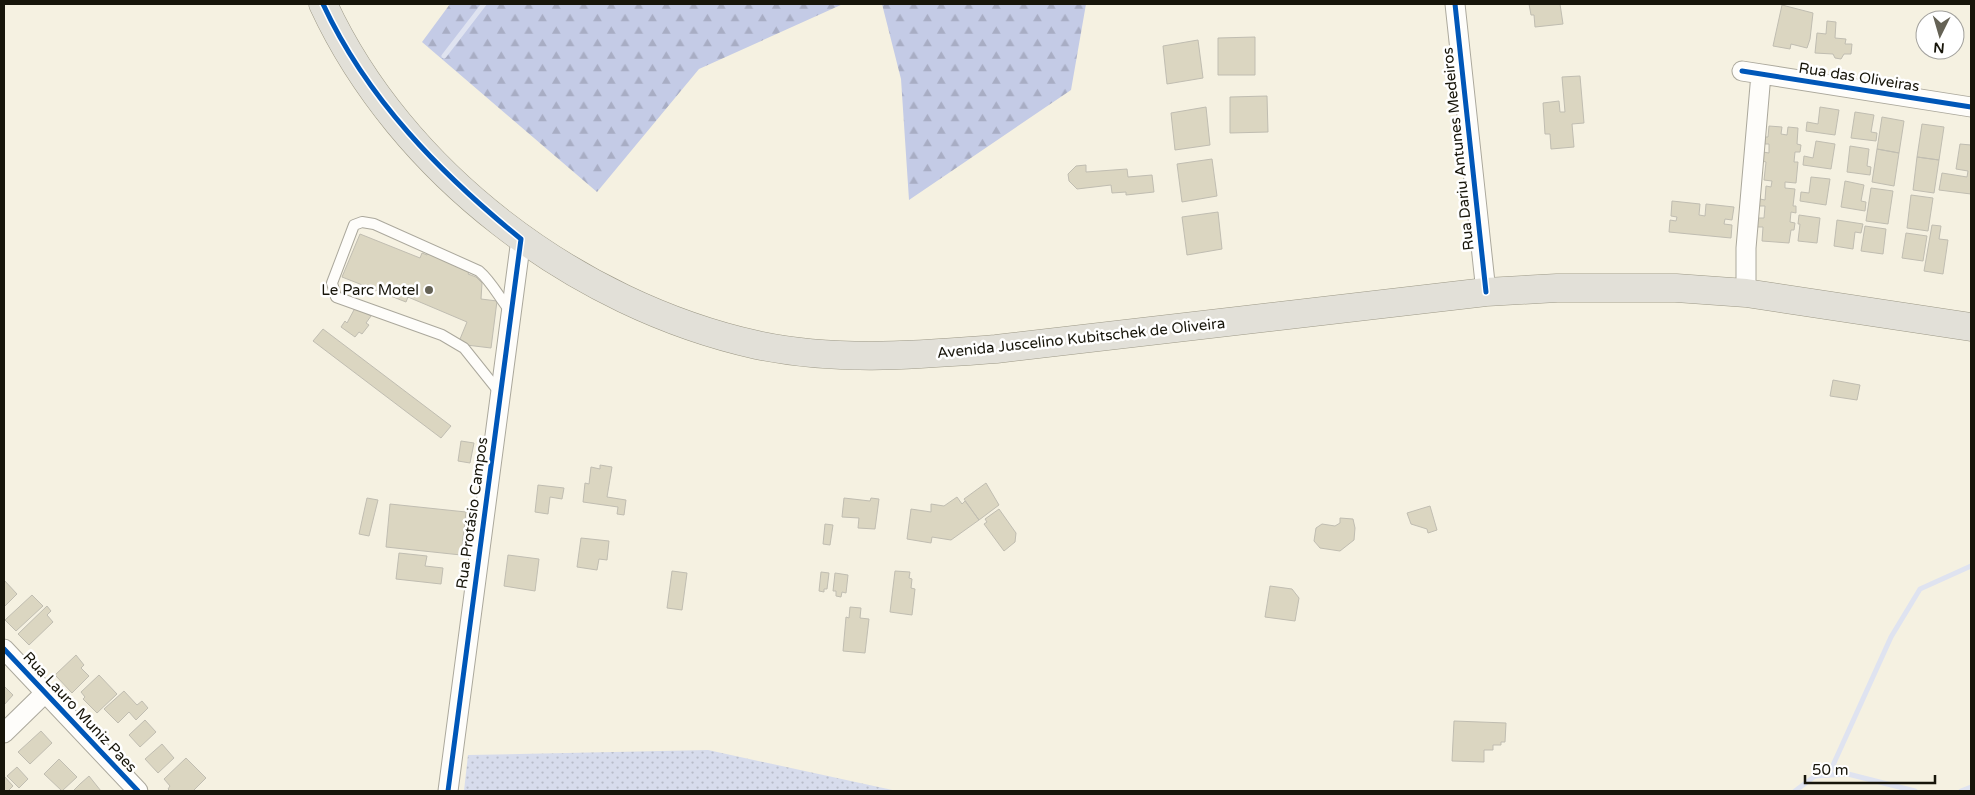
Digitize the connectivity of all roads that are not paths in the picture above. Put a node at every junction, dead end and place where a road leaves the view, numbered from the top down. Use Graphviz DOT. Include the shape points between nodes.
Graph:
graph roads {
  1 [pos="323,4"];
  2 [pos="1455,4"];
  3 [pos="1742,71"];
  4 [pos="1761,74"];
  5 [pos="1971,107"];
  6 [pos="521,239"];
  7 [pos="1486,292"];
  8 [pos="1746,294"];
  9 [pos="511,312"];
  10 [pos="1971,327"];
  11 [pos="500,393"];
  12 [pos="4,649"];
  13 [pos="45,693"];
  14 [pos="4,733"];
  15 [pos="138,791"];
  16 [pos="448,791"];
  1 -- 6 [label="main road, Avenida Juscelino Kubitschek de Oliveira" via="360,70 396,119 467,194"];
  2 -- 7 [label="street, Rua Dariu Antunes Medeiros"];
  3 -- 4 [label="street, Rua das Oliveiras"];
  4 -- 5 [label="street, Rua das Oliveiras"];
  4 -- 8 [label="street" via="1746,248"];
  6 -- 7 [label="main road, Avenida Juscelino Kubitschek de Oliveira" via="582,278 691,326 757,345 815,354 923,355 996,349"];
  6 -- 9 [label="street, Rua Protásio Campos"];
  7 -- 8 [label="main road, Avenida Juscelino Kubitschek de Oliveira" via="1633,286"];
  8 -- 10 [label="main road, Avenida Juscelino Kubitschek de Oliveira"];
  9 -- 11 [label="street, Rua Protásio Campos"];
  9 -- 11 [label="lane" via="488,278 479,271 374,224 362,222 354,225 332,283 336,297 442,335 464,348"];
  11 -- 16 [label="street, Rua Protásio Campos"];
  12 -- 13 [label="street, Rua Lauro Muniz Paes"];
  13 -- 14 [label="street"];
  13 -- 15 [label="street, Rua Lauro Muniz Paes"];
}
